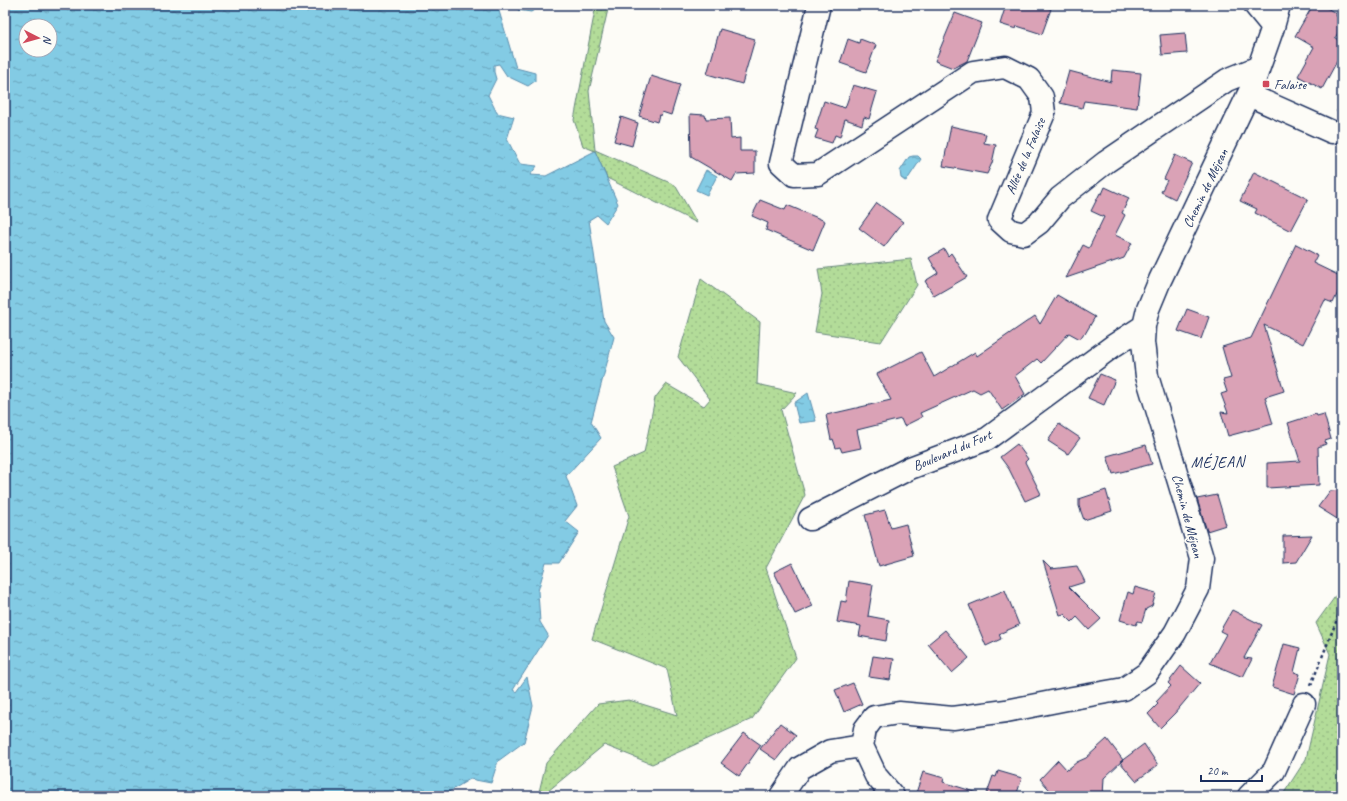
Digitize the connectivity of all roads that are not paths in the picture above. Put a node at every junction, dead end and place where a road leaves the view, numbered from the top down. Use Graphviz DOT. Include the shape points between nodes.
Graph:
graph roads {
  1 [pos="819,5"];
  2 [pos="1255,5"];
  3 [pos="1279,5"];
  4 [pos="1273,27"];
  5 [pos="1259,67"];
  6 [pos="1249,95"];
  7 [pos="1332,132"];
  8 [pos="1144,326"];
  9 [pos="810,519"];
  10 [pos="1304,704"];
  11 [pos="862,746"];
  12 [pos="781,796"];
  13 [pos="893,796"];
  14 [pos="1249,796"];
  1 -- 5 [label="street, Allée de la Falaise" via="781,163 794,175 818,174 973,72 1005,68 1029,79 1042,98 1044,113 999,220 1011,231 1024,234 1039,223 1060,198 1106,162 1227,80"];
  2 -- 4 [label="street"];
  3 -- 4 [label="street, Chemin de Méjean"];
  4 -- 5 [label="street, Chemin de Méjean"];
  5 -- 6 [label="street, Chemin de Méjean"];
  6 -- 7 [label="street"];
  6 -- 8 [label="street, Chemin de Méjean" via="1160,280"];
  8 -- 9 [label="street, Boulevard du Fort" via="1112,346 987,439 910,468"];
  8 -- 11 [label="street, Chemin de Méjean" via="1147,376 1202,558 1198,589 1175,633 1147,673 1124,689 953,718 899,713 874,717 865,729"];
  10 -- 14 [label="street" via="1274,771"];
  11 -- 12 [label="street" via="830,751 800,768"];
  11 -- 13 [label="street" via="876,776"];
}
